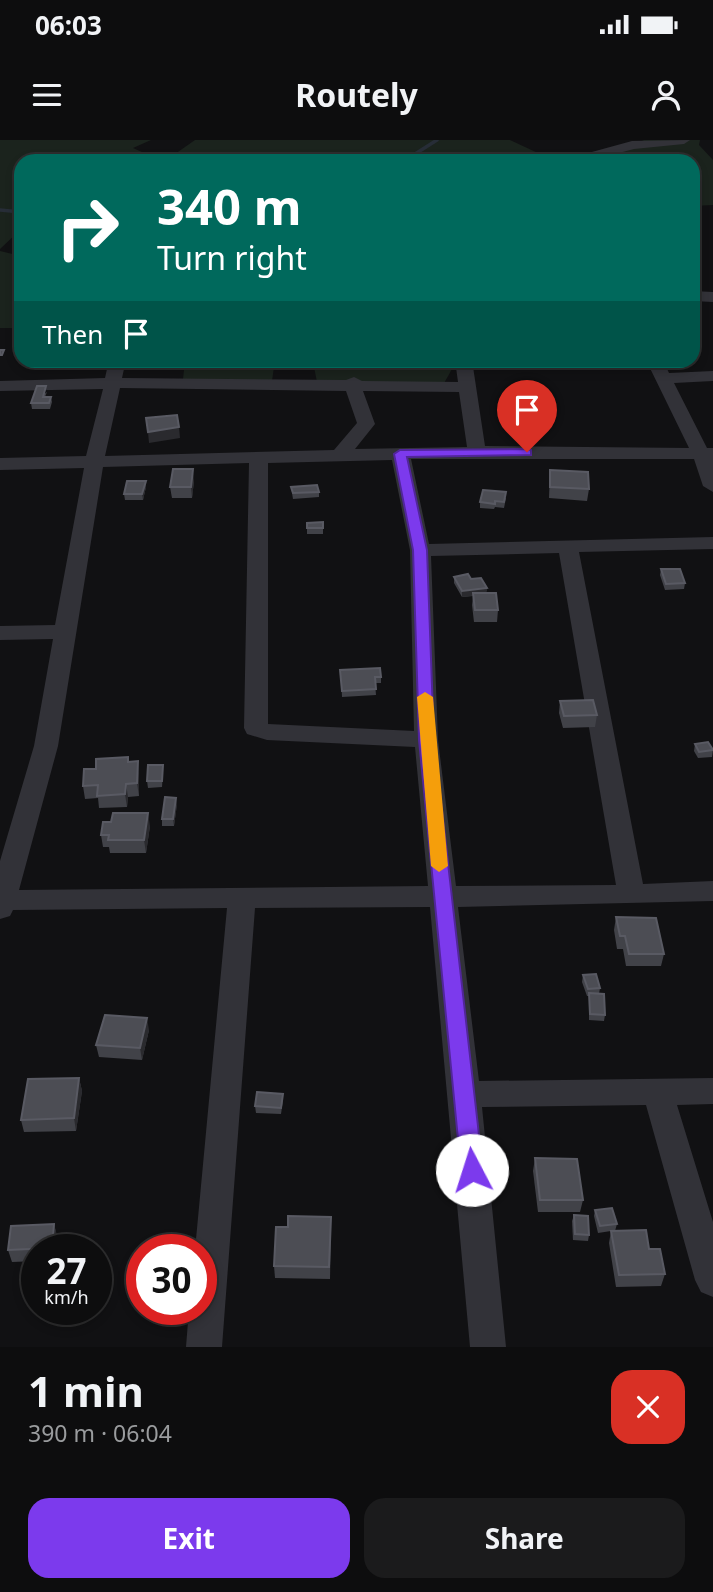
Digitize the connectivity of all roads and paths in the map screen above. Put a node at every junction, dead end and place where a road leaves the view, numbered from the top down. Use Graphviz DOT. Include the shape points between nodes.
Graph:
graph roads {
  1 [pos="684,140"];
  2 [pos="607,154"];
  3 [pos="117,368"];
  4 [pos="464,368"];
  5 [pos="658,368"];
  6 [pos="713,376"];
  7 [pos="663,378"];
  8 [pos="115,383"];
  9 [pos="353,384"];
  10 [pos="0,386"];
  11 [pos="465,387"];
  12 [pos="477,452"];
  13 [pos="400,454"];
  14 [pos="707,454"];
  15 [pos="340,455"];
  16 [pos="259,457"];
  17 [pos="94,463"];
  18 [pos="0,464"];
  19 [pos="713,486"];
  20 [pos="713,542"];
  21 [pos="568,548"];
  22 [pos="420,550"];
  23 [pos="64,632"];
  24 [pos="0,633"];
  25 [pos="426,740"];
  26 [pos="713,891"];
  27 [pos="631,895"];
  28 [pos="443,897"];
  29 [pos="242,899"];
  30 [pos="1,903"];
  31 [pos="657,1090"];
  32 [pos="713,1091"];
  33 [pos="465,1094"];
  34 [pos="713,1280"];
  35 [pos="204,1347"];
  36 [pos="488,1347"];
  1 -- 2 [label="street" via="632,145"];
  3 -- 8 [label="street"];
  4 -- 11 [label="street"];
  5 -- 7 [label="street"];
  6 -- 7 [label="street"];
  7 -- 14 [label="street"];
  8 -- 9 [label="street"];
  8 -- 10 [label="street"];
  8 -- 17 [label="street"];
  9 -- 11 [label="street"];
  9 -- 15 [label="street" via="366,424"];
  11 -- 12 [label="street"];
  12 -- 13 [label="street"];
  12 -- 14 [label="street"];
  13 -- 15 [label="street"];
  13 -- 22 [label="street"];
  14 -- 19 [label="street"];
  15 -- 16 [label="street"];
  16 -- 17 [label="street"];
  16 -- 25 [label="street" via="256,728"];
  17 -- 18 [label="street"];
  17 -- 23 [label="street"];
  20 -- 21 [label="street"];
  21 -- 22 [label="street"];
  21 -- 27 [label="street"];
  22 -- 25 [label="street"];
  23 -- 24 [label="street"];
  23 -- 30 [label="street" via="46,746"];
  25 -- 28 [label="street"];
  26 -- 27 [label="street"];
  27 -- 28 [label="street"];
  28 -- 29 [label="street"];
  28 -- 33 [label="street"];
  29 -- 30 [label="street"];
  29 -- 35 [label="street"];
  31 -- 32 [label="street"];
  31 -- 33 [label="street"];
  31 -- 34 [label="street"];
  33 -- 36 [label="street"];
}
